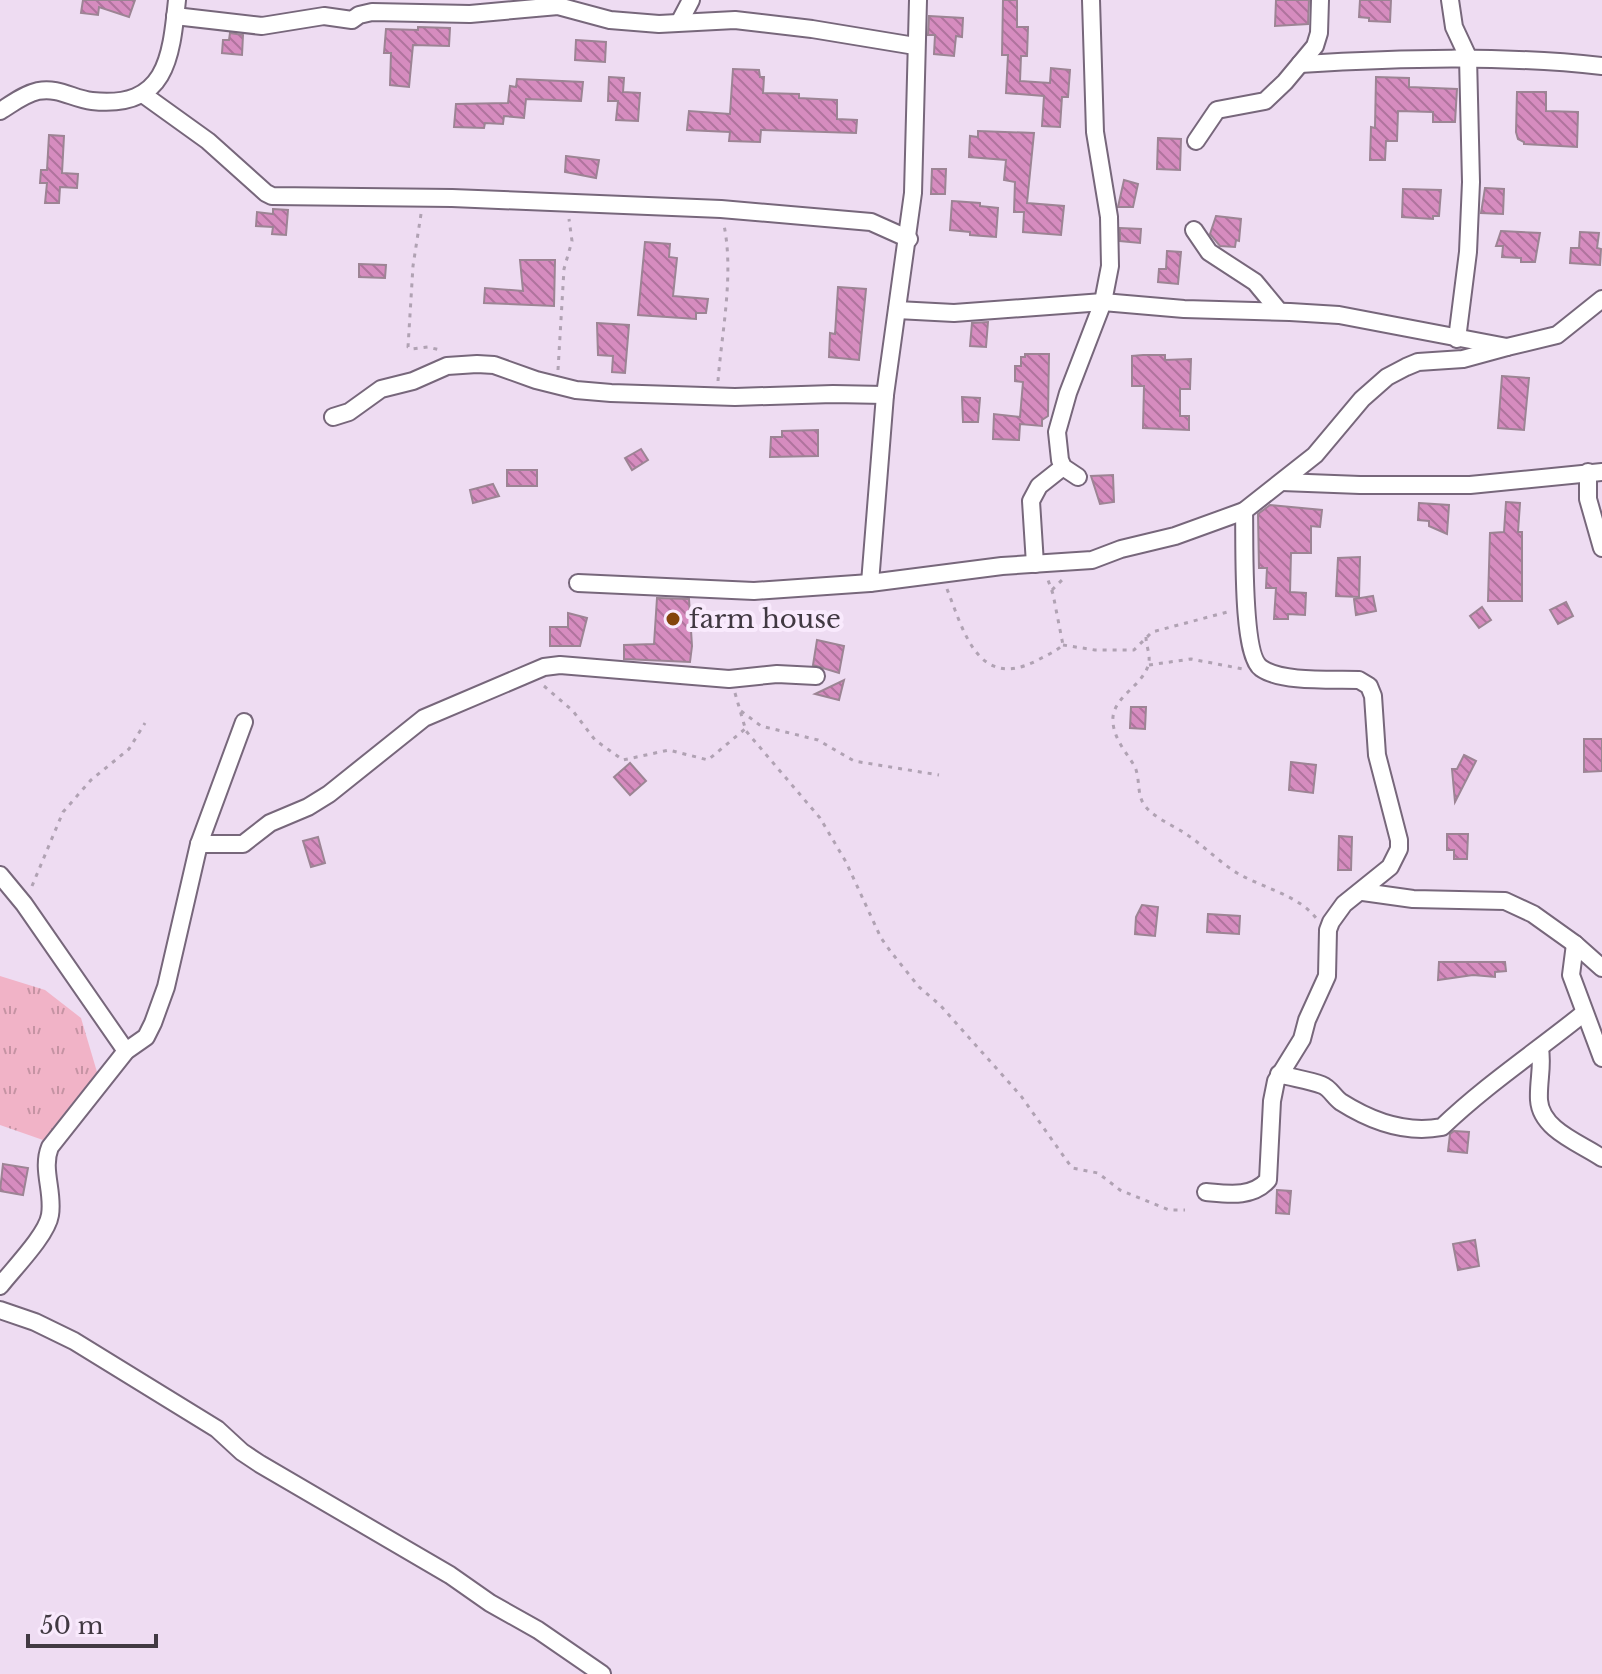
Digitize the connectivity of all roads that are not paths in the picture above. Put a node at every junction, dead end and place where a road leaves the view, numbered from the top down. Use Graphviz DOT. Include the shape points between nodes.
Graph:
graph roads {
  1 [pos="691,0"];
  2 [pos="918,0"];
  3 [pos="1091,0"];
  4 [pos="1320,0"];
  5 [pos="1450,0"];
  6 [pos="176,8"];
  7 [pos="680,21"];
  8 [pos="915,46"];
  9 [pos="1468,57"];
  10 [pos="1300,64"];
  11 [pos="1602,66"];
  12 [pos="144,95"];
  13 [pos="0,111"];
  14 [pos="1196,141"];
  15 [pos="1194,230"];
  16 [pos="909,239"];
  17 [pos="1602,299"];
  18 [pos="1103,302"];
  19 [pos="897,310"];
  20 [pos="1279,311"];
  21 [pos="1457,339"];
  22 [pos="1507,347"];
  23 [pos="885,395"];
  24 [pos="333,417"];
  25 [pos="1063,467"];
  26 [pos="1595,472"];
  27 [pos="1078,477"];
  28 [pos="1282,482"];
  29 [pos="1244,511"];
  30 [pos="1602,548"];
  31 [pos="1037,564"];
  32 [pos="578,583"];
  33 [pos="870,583"];
  34 [pos="816,676"];
  35 [pos="244,722"];
  36 [pos="199,844"];
  37 [pos="0,875"];
  38 [pos="1363,892"];
  39 [pos="1575,944"];
  40 [pos="1602,968"];
  41 [pos="1584,1013"];
  42 [pos="1540,1049"];
  43 [pos="126,1051"];
  44 [pos="1602,1058"];
  45 [pos="1279,1074"];
  46 [pos="1602,1158"];
  47 [pos="1206,1192"];
  48 [pos="0,1286"];
  49 [pos="0,1310"];
  50 [pos="602,1674"];
  1 -- 7 [label="street"];
  2 -- 8 [label="street"];
  3 -- 18 [label="street" via="1095,132 1109,217 1110,266"];
  4 -- 10 [label="street" via="1315,46"];
  5 -- 9 [label="street" via="1454,27"];
  6 -- 7 [label="street" via="262,26 324,16 352,20 372,12 470,14 558,6 610,20"];
  6 -- 12 [label="street" via="168,60"];
  7 -- 8 [label="street" via="735,20"];
  8 -- 16 [label="street"];
  9 -- 10 [label="street"];
  9 -- 11 [label="street"];
  9 -- 21 [label="street" via="1470,210"];
  10 -- 14 [label="street" via="1265,101 1217,110"];
  12 -- 13 [label="street" via="95,102 58,90 38,91"];
  12 -- 16 [label="street" via="208,141 269,195 721,209 871,222"];
  15 -- 20 [label="street" via="1209,252 1255,282"];
  16 -- 19 [label="street"];
  17 -- 22 [label="street" via="1557,335"];
  18 -- 19 [label="street" via="954,313"];
  18 -- 20 [label="street"];
  18 -- 25 [label="street" via="1060,422 1058,453"];
  19 -- 23 [label="street"];
  20 -- 21 [label="street" via="1339,315"];
  21 -- 22 [label="street"];
  22 -- 28 [label="street" via="1463,359 1418,362 1387,377 1349,412 1315,455"];
  23 -- 24 [label="street" via="611,393 557,385 494,365 447,366 381,389"];
  23 -- 33 [label="street"];
  25 -- 27 [label="street"];
  25 -- 31 [label="street" via="1039,486 1031,501"];
  26 -- 28 [label="street" via="1470,485"];
  26 -- 30 [label="street" via="1588,499"];
  28 -- 29 [label="street"];
  29 -- 31 [label="street" via="1092,560"];
  29 -- 38 [label="street" via="1246,607 1251,653 1259,667 1280,676 1359,680 1373,696 1377,755 1399,845 1390,867"];
  31 -- 33 [label="street"];
  32 -- 33 [label="street" via="754,591"];
  34 -- 36 [label="street" via="729,679 544,667 424,718 329,794 270,823 243,844"];
  35 -- 36 [label="street"];
  36 -- 43 [label="street" via="161,999 146,1037"];
  37 -- 43 [label="street"];
  38 -- 39 [label="street" via="1505,901 1522,906"];
  38 -- 45 [label="street" via="1344,904 1331,922 1327,976 1302,1039"];
  39 -- 40 [label="street"];
  39 -- 41 [label="street" via="1571,975"];
  41 -- 42 [label="street"];
  41 -- 44 [label="street"];
  42 -- 45 [label="street" via="1501,1074 1442,1127 1432,1129 1386,1125 1323,1086"];
  42 -- 46 [label="street" via="1542,1114 1559,1132"];
  43 -- 48 [label="street" via="50,1147 46,1226"];
  45 -- 47 [label="street" via="1272,1101 1268,1180 1236,1194"];
  49 -- 50 [label="street" via="74,1341 217,1429 260,1464 450,1575"];
}
